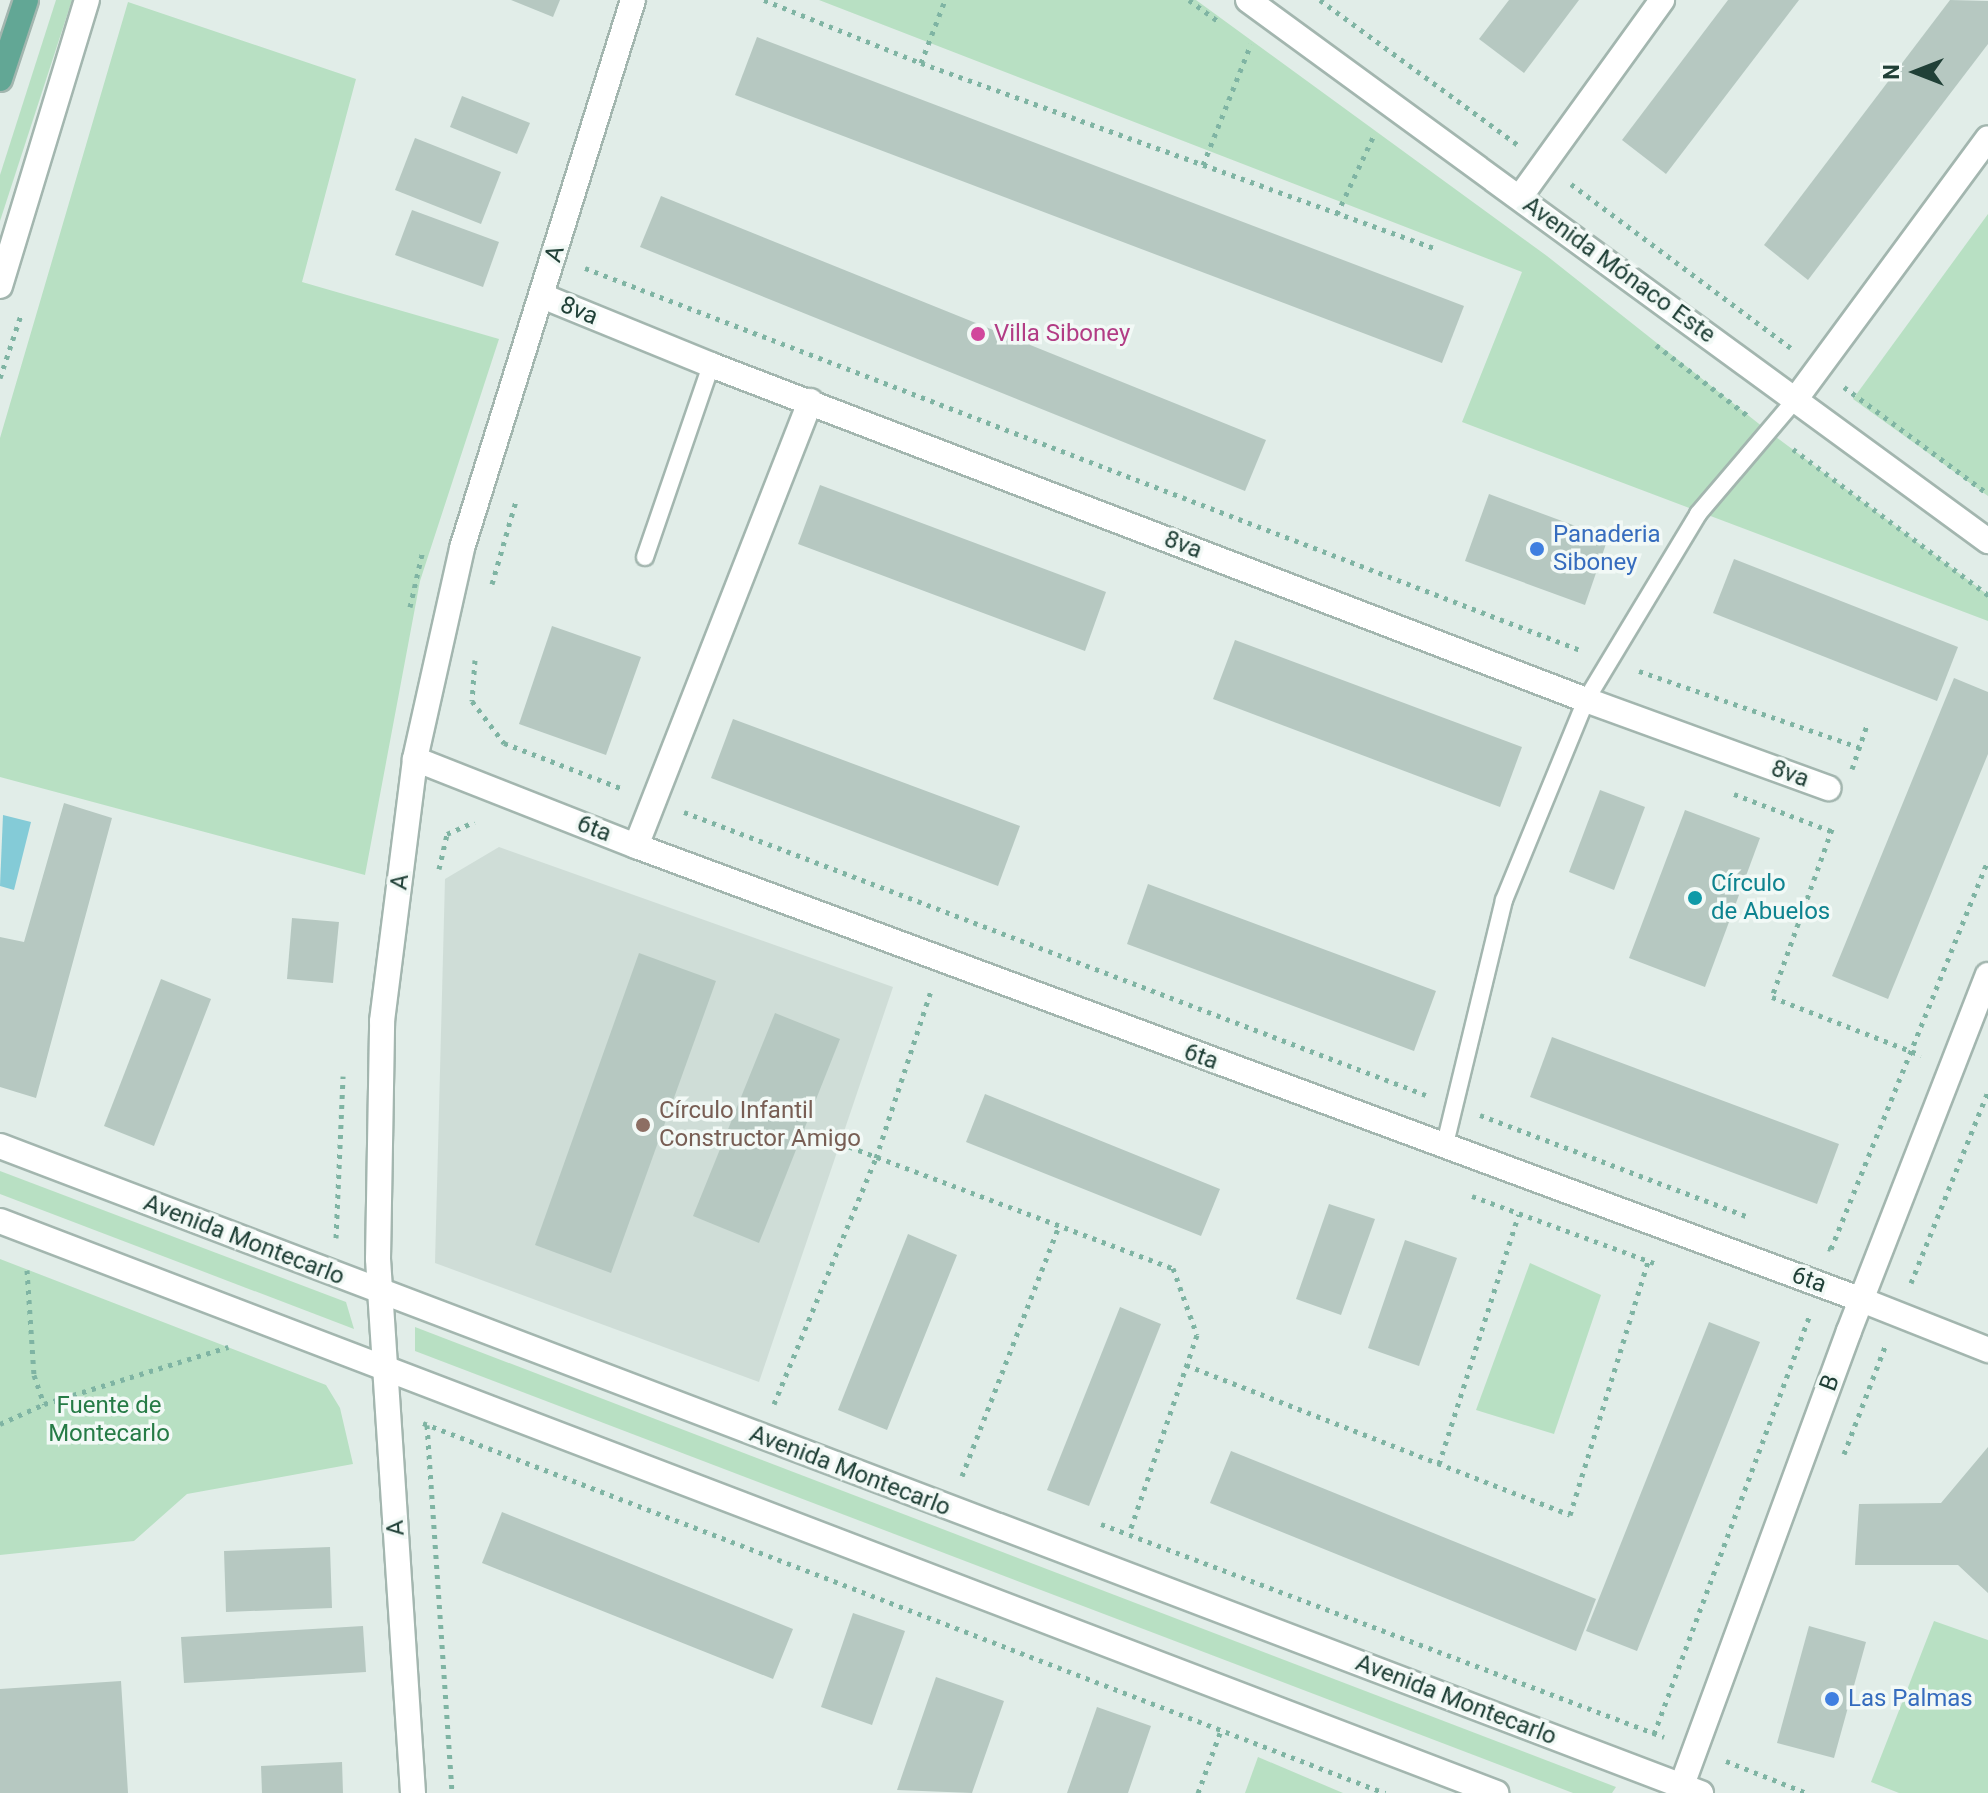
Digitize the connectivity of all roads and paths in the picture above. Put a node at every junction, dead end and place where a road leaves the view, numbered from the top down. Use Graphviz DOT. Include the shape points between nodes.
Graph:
graph roads {
  1 [pos="26,0"];
  2 [pos="87,0"];
  3 [pos="633,0"];
  4 [pos="764,0"];
  5 [pos="945,0"];
  6 [pos="1248,0"];
  7 [pos="1320,0"];
  8 [pos="1662,0"];
  9 [pos="1251,44"];
  10 [pos="921,63"];
  11 [pos="0,79"];
  12 [pos="1376,130"];
  13 [pos="1988,138"];
  14 [pos="1544,164"];
  15 [pos="1203,165"];
  16 [pos="1520,197"];
  17 [pos="1337,214"];
  18 [pos="1437,249"];
  19 [pos="589,253"];
  20 [pos="584,268"];
  21 [pos="0,286"];
  22 [pos="542,296"];
  23 [pos="571,308"];
  24 [pos="711,365"];
  25 [pos="1819,368"];
  26 [pos="1795,400"];
  27 [pos="810,401"];
  28 [pos="520,488"];
  29 [pos="1988,494"];
  30 [pos="1988,541"];
  31 [pos="645,557"];
  32 [pos="490,594"];
  33 [pos="475,654"];
  34 [pos="1609,661"];
  35 [pos="1586,700"];
  36 [pos="1867,725"];
  37 [pos="1859,747"];
  38 [pos="415,759"];
  39 [pos="1836,790"];
  40 [pos="655,801"];
  41 [pos="481,824"];
  42 [pos="636,846"];
  43 [pos="1988,861"];
  44 [pos="437,876"];
  45 [pos="1988,975"];
  46 [pos="916,984"];
  47 [pos="931,990"];
  48 [pos="946,996"];
  49 [pos="1909,1050"];
  50 [pos="1952,1067"];
  51 [pos="1988,1091"];
  52 [pos="1454,1106"];
  53 [pos="821,1136"];
  54 [pos="0,1146"];
  55 [pos="1444,1148"];
  56 [pos="876,1158"];
  57 [pos="1460,1191"];
  58 [pos="1519,1214"];
  59 [pos="0,1221"];
  60 [pos="1759,1222"];
  61 [pos="1059,1226"];
  62 [pos="1816,1244"];
  63 [pos="1648,1261"];
  64 [pos="14,1265"];
  65 [pos="1663,1266"];
  66 [pos="27,1270"];
  67 [pos="42,1275"];
  68 [pos="378,1292"];
  69 [pos="1862,1300"];
  70 [pos="1795,1310"];
  71 [pos="1898,1315"];
  72 [pos="213,1342"];
  73 [pos="228,1347"];
  74 [pos="1988,1350"];
  75 [pos="242,1353"];
  76 [pos="1186,1365"];
  77 [pos="384,1369"];
  78 [pos="44,1404"];
  79 [pos="773,1405"];
  80 [pos="389,1408"];
  81 [pos="0,1424"];
  82 [pos="427,1425"];
  83 [pos="1840,1463"];
  84 [pos="1439,1464"];
  85 [pos="962,1476"];
  86 [pos="1129,1534"];
  87 [pos="1221,1730"];
  88 [pos="1654,1734"];
  89 [pos="1730,1746"];
  90 [pos="1725,1761"];
  91 [pos="1687,1791"];
  92 [pos="413,1793"];
  93 [pos="452,1793"];
  94 [pos="1198,1793"];
  95 [pos="1385,1793"];
  96 [pos="1496,1793"];
  1 -- 11 [label="main road"];
  2 -- 21 [label="street"];
  3 -- 22 [label="street, A"];
  4 -- 10 [label="path"];
  5 -- 10 [label="path"];
  6 -- 16 [label="street, Avenida Mónaco Este"];
  7 -- 14 [label="path"];
  8 -- 14 [label="street"];
  9 -- 15 [label="path"];
  10 -- 15 [label="path"];
  12 -- 17 [label="path"];
  13 -- 25 [label="street"];
  14 -- 16 [label="street"];
  14 -- 25 [label="path"];
  15 -- 17 [label="path"];
  16 -- 26 [label="street, Avenida Mónaco Este"];
  17 -- 18 [label="path"];
  19 -- 20 [label="path"];
  20 -- 23 [label="path"];
  20 -- 34 [label="path"];
  22 -- 23 [label="street, 8va"];
  22 -- 38 [label="street, A" via="462,548"];
  23 -- 24 [label="street, 8va"];
  24 -- 27 [label="street, 8va"];
  24 -- 31 [label="lane"];
  25 -- 26 [label="street"];
  25 -- 29 [label="path"];
  26 -- 30 [label="street, Avenida Mónaco Este"];
  26 -- 34 [label="lane" via="1698,514"];
  27 -- 35 [label="street, 8va"];
  27 -- 40 [label="street"];
  28 -- 32 [label="path"];
  33 -- 40 [label="path" via="472,701 504,743"];
  34 -- 35 [label="lane"];
  34 -- 37 [label="path"];
  35 -- 39 [label="street, 8va"];
  35 -- 52 [label="lane" via="1504,900"];
  36 -- 37 [label="path"];
  37 -- 39 [label="path"];
  38 -- 42 [label="street, 6ta"];
  38 -- 68 [label="street, A" via="382,1021"];
  39 -- 49 [label="path" via="1772,997"];
  40 -- 42 [label="street"];
  40 -- 52 [label="path"];
  41 -- 44 [label="path" via="470,821 447,834"];
  42 -- 55 [label="street, 6ta"];
  43 -- 49 [label="path"];
  45 -- 50 [label="street, B"];
  46 -- 47 [label="path"];
  47 -- 48 [label="path"];
  47 -- 56 [label="path"];
  49 -- 50 [label="path"];
  49 -- 62 [label="path" via="1831,1249"];
  50 -- 69 [label="street, B"];
  51 -- 71 [label="path"];
  52 -- 55 [label="lane"];
  52 -- 60 [label="path"];
  53 -- 56 [label="path"];
  54 -- 68 [label="street, Avenida Montecarlo"];
  55 -- 69 [label="street, 6ta"];
  56 -- 61 [label="path"];
  56 -- 79 [label="path"];
  57 -- 58 [label="path"];
  58 -- 63 [label="path"];
  58 -- 84 [label="path"];
  59 -- 77 [label="street"];
  61 -- 76 [label="path" via="1173,1268 1197,1335"];
  61 -- 85 [label="path"];
  63 -- 65 [label="path"];
  63 -- 84 [label="path" via="1570,1515"];
  64 -- 66 [label="path"];
  66 -- 67 [label="path"];
  66 -- 78 [label="path" via="34,1375"];
  68 -- 77 [label="street, A"];
  68 -- 91 [label="street, Avenida Montecarlo"];
  69 -- 71 [label="street, 6ta"];
  69 -- 91 [label="street, B"];
  70 -- 88 [label="path" via="1810,1315"];
  71 -- 74 [label="street, 6ta"];
  71 -- 83 [label="path"];
  72 -- 73 [label="path"];
  73 -- 75 [label="path"];
  73 -- 78 [label="path"];
  76 -- 84 [label="path"];
  76 -- 86 [label="path"];
  77 -- 80 [label="street, A"];
  77 -- 96 [label="street"];
  78 -- 81 [label="path"];
  80 -- 82 [label="path"];
  80 -- 92 [label="street, A"];
  82 -- 87 [label="path"];
  82 -- 93 [label="path"];
  87 -- 94 [label="path"];
  87 -- 95 [label="path"];
  89 -- 90 [label="path"];
}
